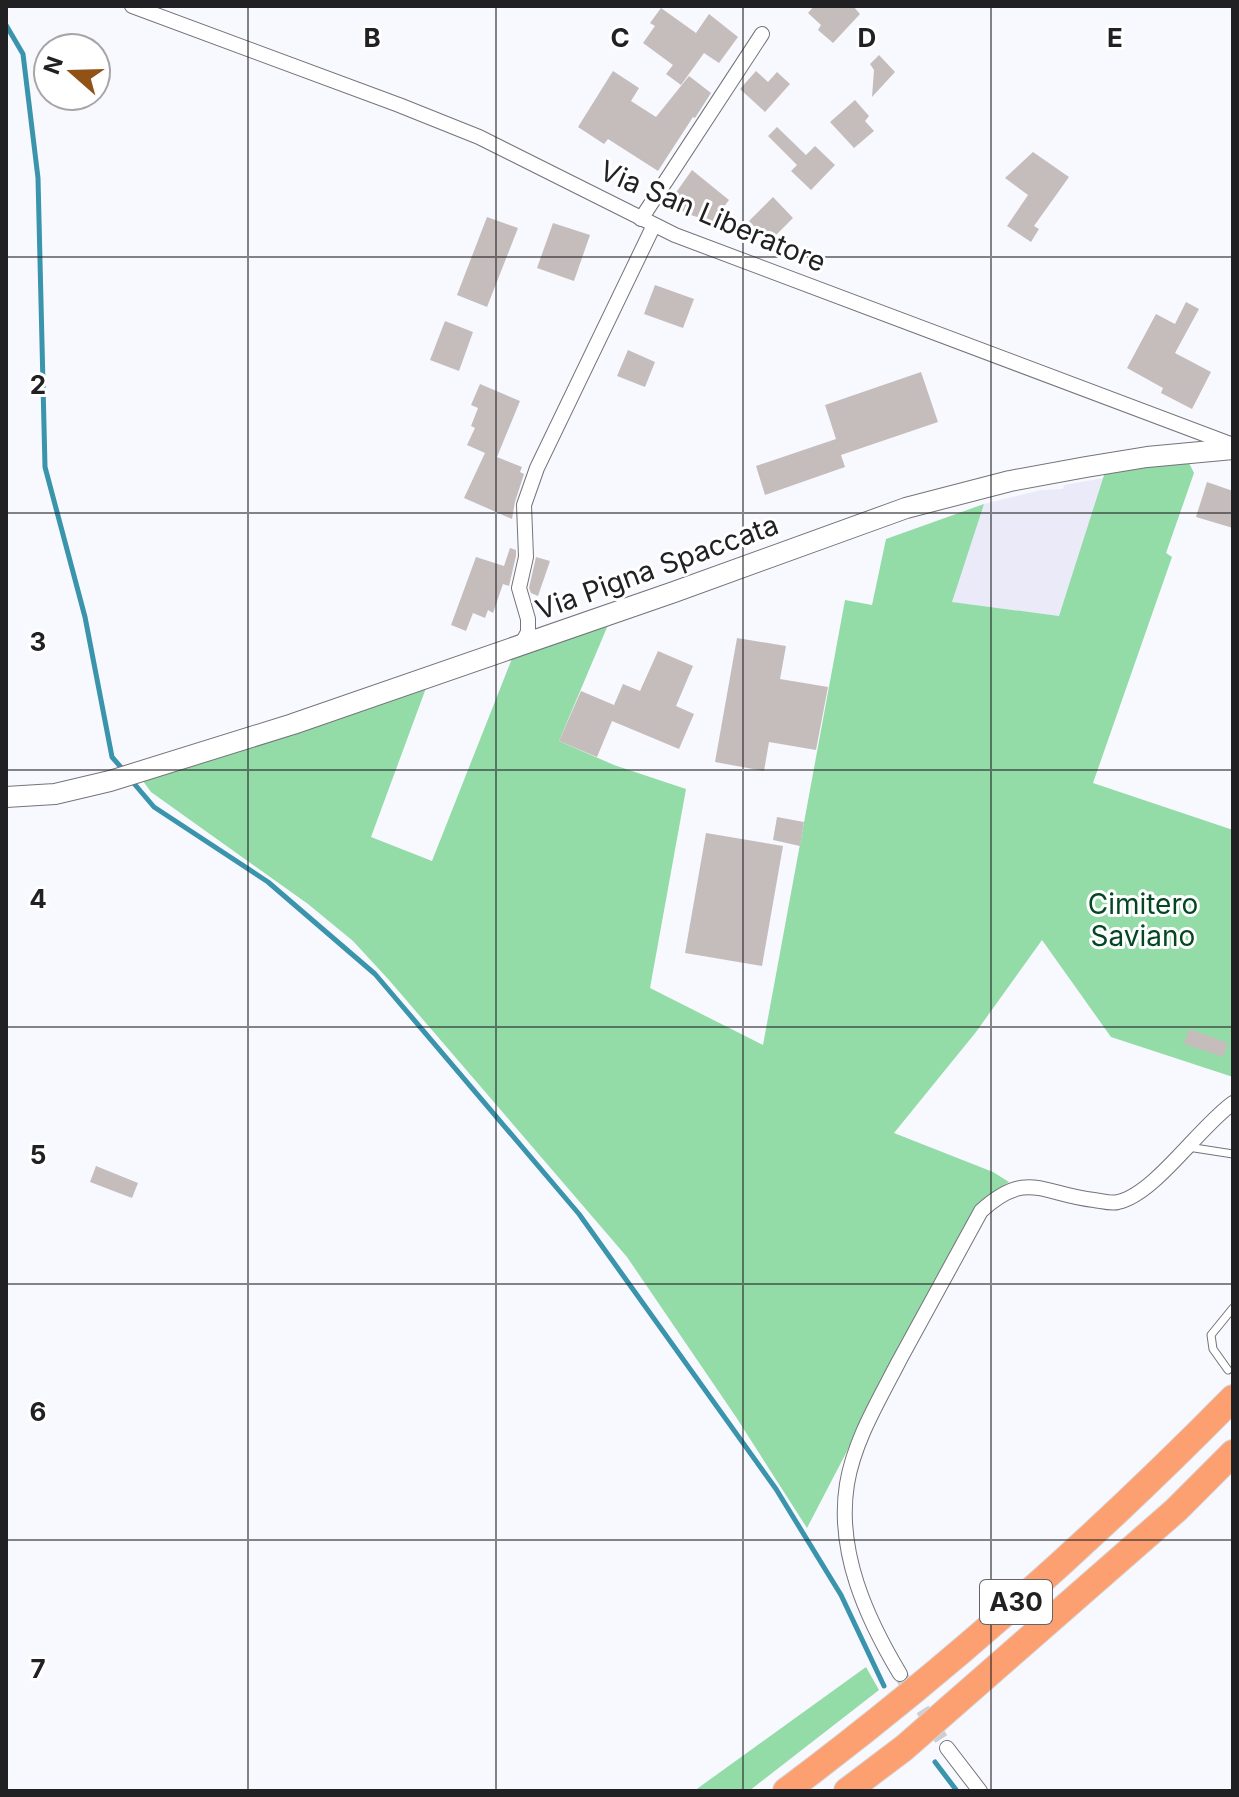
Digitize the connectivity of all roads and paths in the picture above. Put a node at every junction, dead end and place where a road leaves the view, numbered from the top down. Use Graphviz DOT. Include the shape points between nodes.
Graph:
graph roads {
  1 [pos="132,6"];
  2 [pos="762,34"];
  3 [pos="648,222"];
  4 [pos="1233,447"];
  5 [pos="521,645"];
  6 [pos="6,797"];
  7 [pos="1233,1103"];
  8 [pos="1187,1146"];
  9 [pos="1233,1154"];
  10 [pos="1233,1308"];
  11 [pos="1228,1370"];
  12 [pos="1233,1398"];
  13 [pos="1233,1453"];
  14 [pos="900,1674"];
  15 [pos="947,1748"];
  16 [pos="786,1791"];
  17 [pos="847,1791"];
  18 [pos="980,1791"];
  1 -- 3 [label="street, Via San Liberatore" via="479,137"];
  2 -- 3 [label="street"];
  3 -- 4 [label="street, Via San Liberatore"];
  3 -- 5 [label="street" via="524,505 526,557 519,588 528,632"];
  4 -- 5 [label="main road, Via Pigna Spaccata" via="1010,481 906,508"];
  5 -- 6 [label="main road, Via Pigna Spaccata" via="110,781 55,794"];
  7 -- 8 [label="street"];
  8 -- 9 [label="lane"];
  8 -- 14 [label="street" via="1132,1197 1116,1203 1042,1188 1014,1187 997,1197 981,1211 926,1312 871,1414 847,1485 847,1535 858,1587 873,1629"];
  10 -- 11 [label="lane" via="1211,1335 1213,1349"];
  12 -- 16 [label="highway, A30" via="1141,1491 976,1637 881,1720"];
  13 -- 17 [label="highway, A30" via="1176,1510 916,1738"];
  15 -- 18 [label="street"];
}
